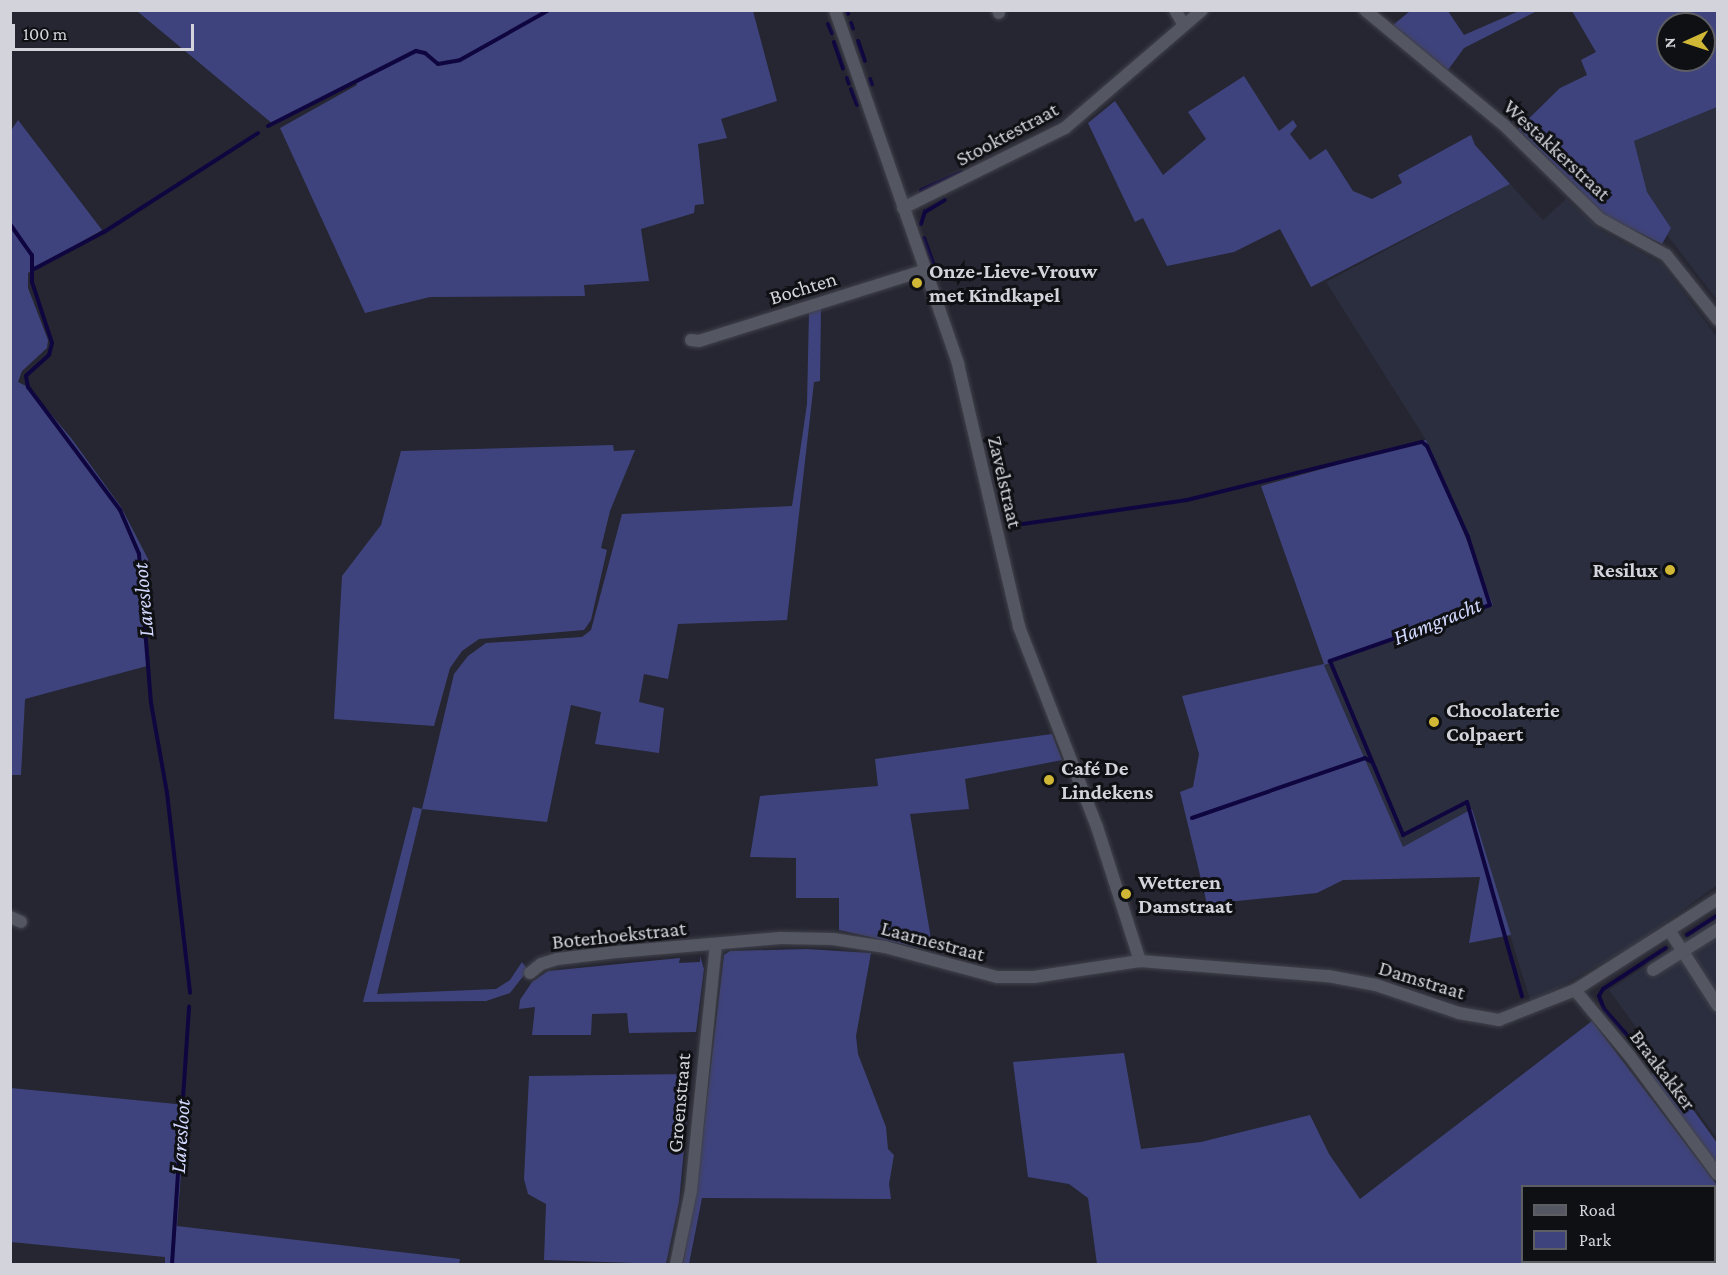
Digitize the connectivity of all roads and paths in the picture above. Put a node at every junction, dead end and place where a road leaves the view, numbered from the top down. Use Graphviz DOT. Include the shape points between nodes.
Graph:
graph roads {
  1 [pos="834,10"];
  2 [pos="1175,10"];
  3 [pos="1202,10"];
  4 [pos="1365,10"];
  5 [pos="1184,25"];
  6 [pos="903,208"];
  7 [pos="925,270"];
  8 [pos="1718,320"];
  9 [pos="691,340"];
  10 [pos="1718,899"];
  11 [pos="1718,929"];
  12 [pos="1669,930"];
  13 [pos="716,944"];
  14 [pos="1683,952"];
  15 [pos="1140,961"];
  16 [pos="1653,970"];
  17 [pos="530,973"];
  18 [pos="1575,990"];
  19 [pos="1718,1006"];
  20 [pos="1718,1175"];
  21 [pos="676,1264"];
  1 -- 6 [label="street, Zavelstraat"];
  2 -- 5 [label="street"];
  3 -- 5 [label="street, Stooktestraat"];
  4 -- 8 [label="street, Westakkerstraat" via="1504,125 1600,219 1666,255"];
  5 -- 6 [label="street, Stooktestraat" via="1065,128"];
  6 -- 7 [label="street, Zavelstraat"];
  7 -- 9 [label="street, Bochten"];
  7 -- 15 [label="street, Zavelstraat" via="958,364 1019,627 1097,827"];
  10 -- 12 [label="street, Damstraat"];
  11 -- 14 [label="street"];
  12 -- 14 [label="street"];
  12 -- 18 [label="street, Damstraat"];
  13 -- 15 [label="street, Laarnestraat" via="780,938 845,940 984,975 1014,978"];
  13 -- 17 [label="street, Boterhoekstraat" via="557,959"];
  13 -- 21 [label="street, Groenstraat" via="691,1190"];
  14 -- 16 [label="street"];
  14 -- 19 [label="street"];
  15 -- 18 [label="street, Damstraat" via="1353,980 1459,1013 1499,1020"];
  18 -- 20 [label="street, Braakakker"];
}
